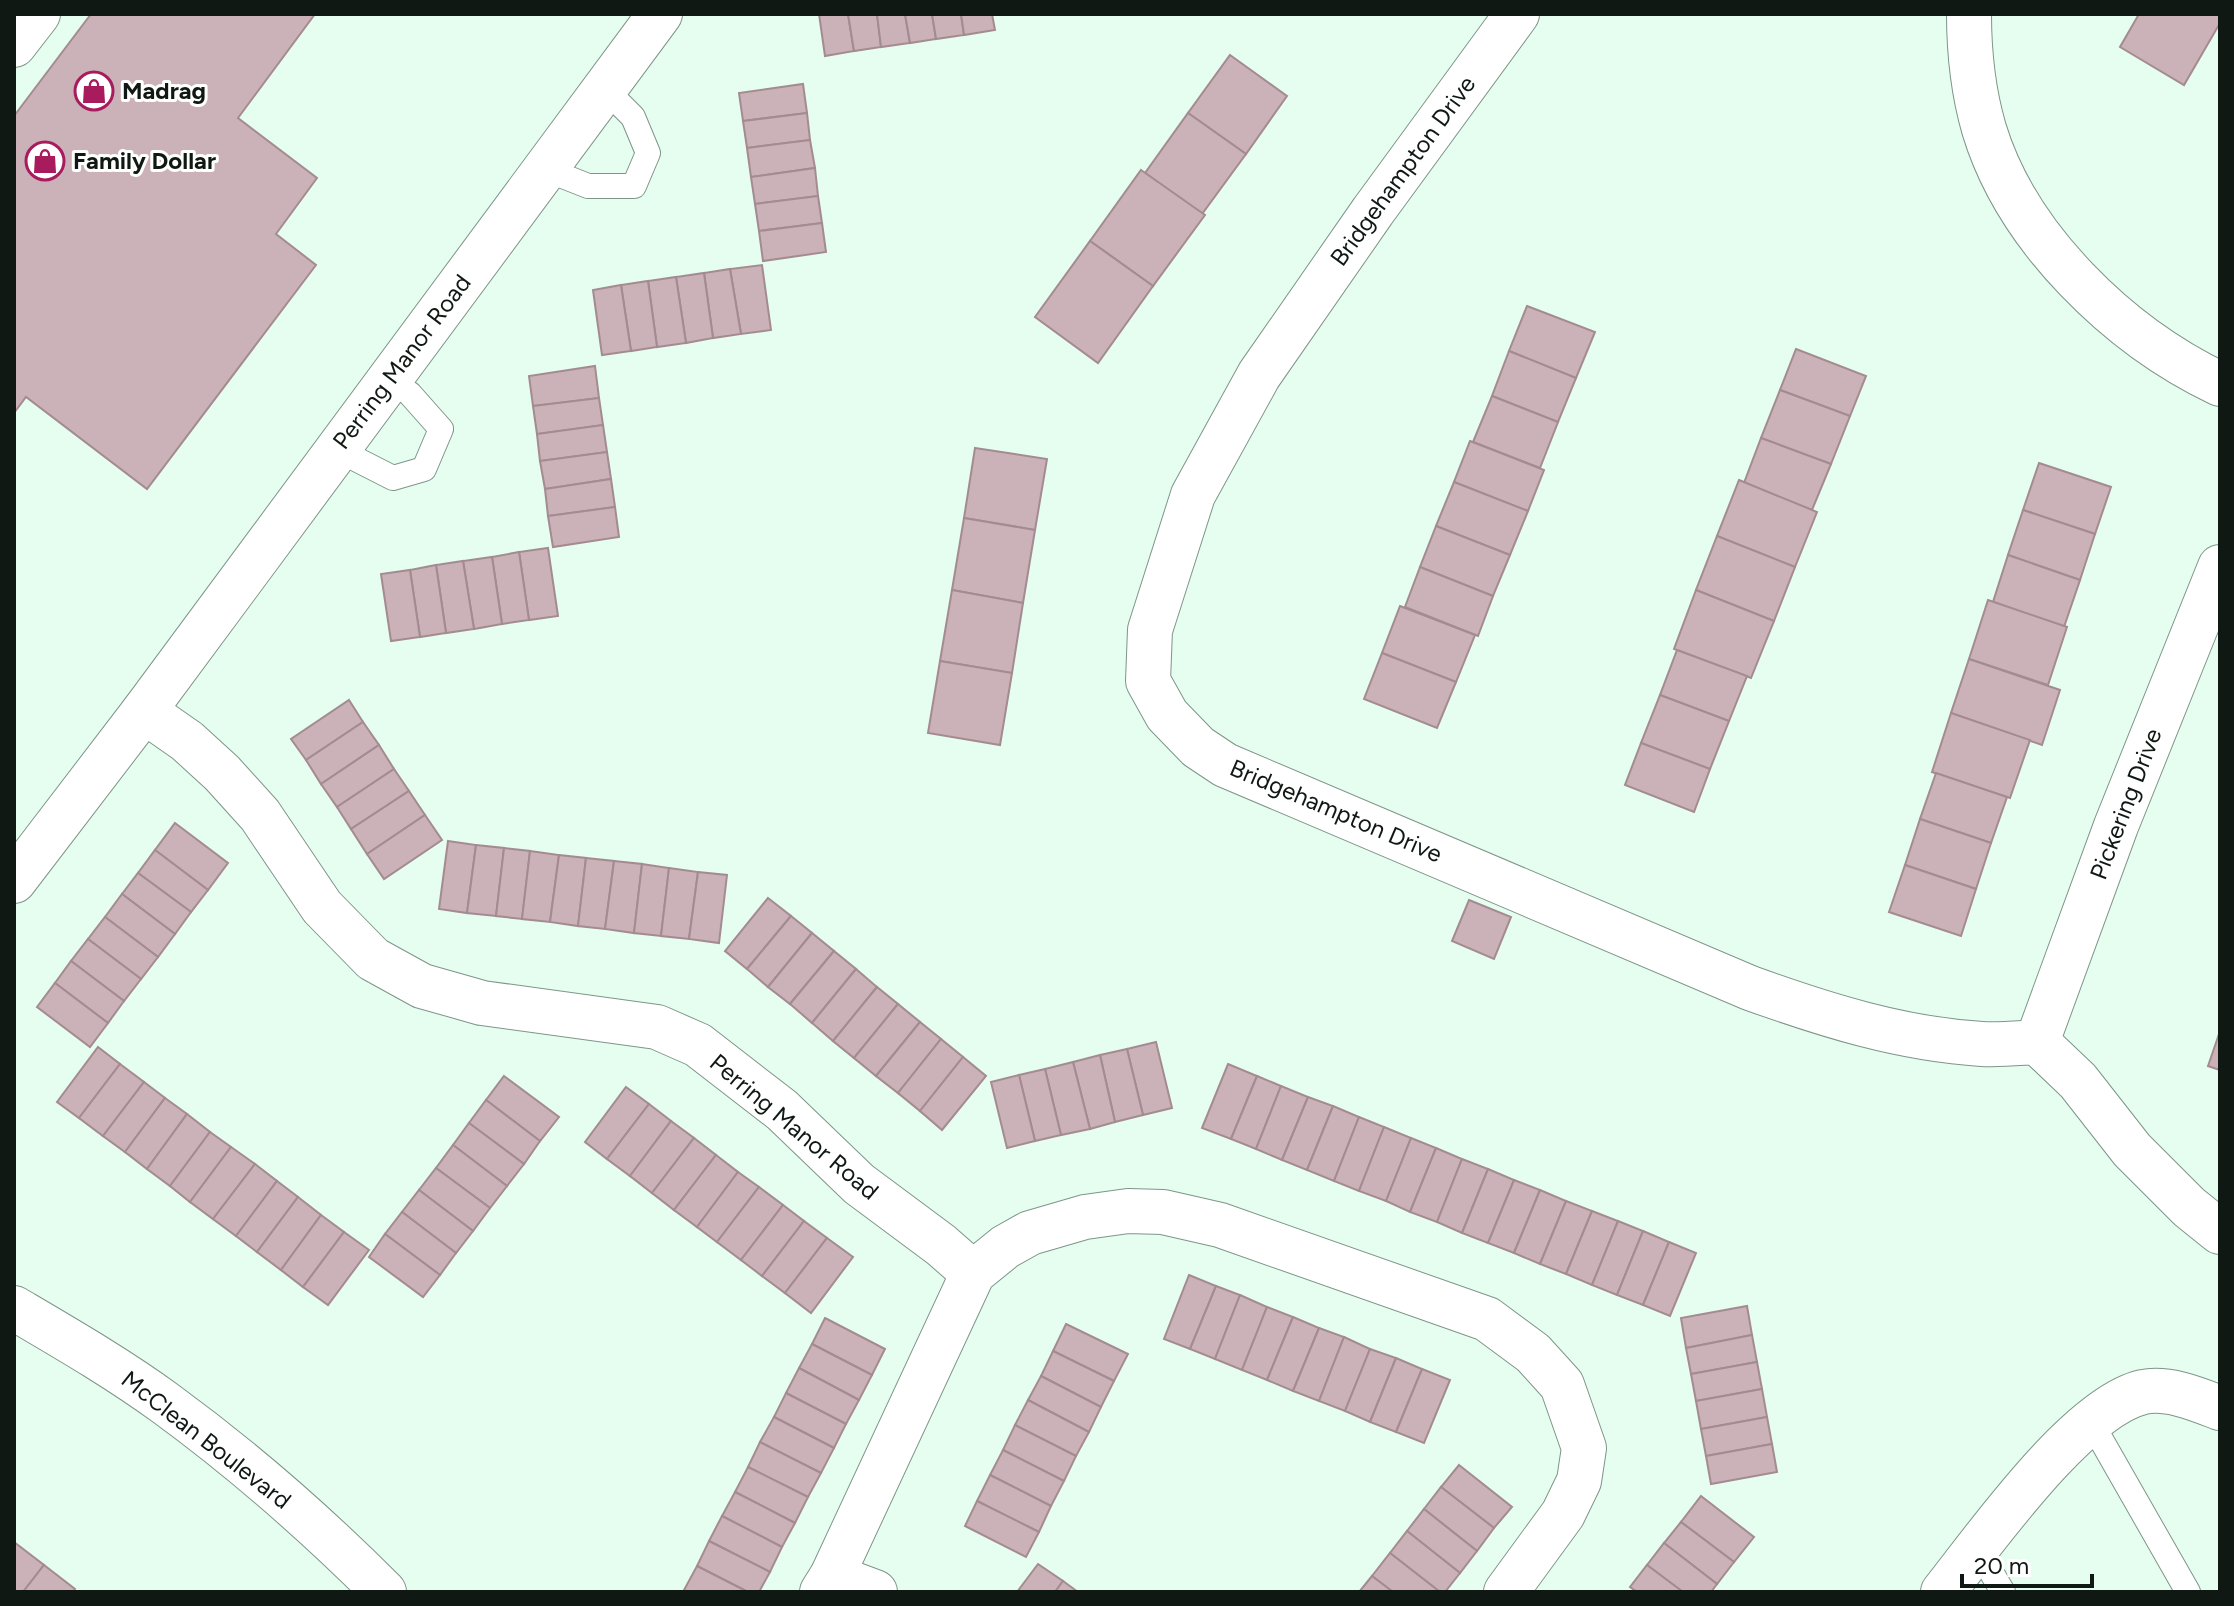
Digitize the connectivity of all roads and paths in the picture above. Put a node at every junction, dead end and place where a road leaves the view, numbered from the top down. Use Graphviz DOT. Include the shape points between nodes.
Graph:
graph roads {
  1 [pos="38,14"];
  2 [pos="660,14"];
  3 [pos="1517,14"];
  4 [pos="1969,14"];
  5 [pos="14,45"];
  6 [pos="605,89"];
  7 [pos="545,169"];
  8 [pos="390,379"];
  9 [pos="2220,384"];
  10 [pos="338,450"];
  11 [pos="2220,567"];
  12 [pos="144,711"];
  13 [pos="22,853"];
  14 [pos="2037,1042"];
  15 [pos="2220,1232"];
  16 [pos="973,1273"];
  17 [pos="14,1308"];
  18 [pos="2220,1408"];
  19 [pos="2091,1422"];
  20 [pos="1977,1548"];
  21 [pos="827,1584"];
  22 [pos="384,1592"];
  23 [pos="875,1592"];
  24 [pos="1506,1592"];
  25 [pos="1943,1592"];
  26 [pos="2003,1592"];
  27 [pos="2188,1592"];
  1 -- 5 [label="street"];
  2 -- 6 [label="street, Perring Manor Road"];
  3 -- 14 [label="street, Bridgehampton Drive" via="1259,375 1193,495 1150,630 1148,681 1167,715 1225,765 1750,988 1829,1016 1914,1036 1983,1044"];
  4 -- 9 [label="street" via="1969,61 1985,130 2014,196 2056,258 2111,312 2188,369"];
  6 -- 7 [label="street, Perring Manor Road"];
  6 -- 7 [label="lane" via="633,117 648,153 634,186 588,186"];
  7 -- 8 [label="street, Perring Manor Road"];
  8 -- 10 [label="street, Perring Manor Road"];
  8 -- 10 [label="lane" via="441,429 424,469 393,478"];
  10 -- 12 [label="street, Perring Manor Road"];
  11 -- 14 [label="street, Pickering Drive"];
  12 -- 13 [label="street, Perring Manor Road"];
  12 -- 16 [label="street, Perring Manor Road" via="222,773 260,815 322,907 373,959 422,986 482,1003 657,1027 698,1045 782,1110 859,1184"];
  14 -- 15 [label="street" via="2078,1081 2132,1150"];
  16 -- 21 [label="street"];
  16 -- 24 [label="street" via="1030,1233 1085,1217 1163,1212 1220,1225 1487,1319 1533,1353 1562,1385 1584,1448 1579,1481 1563,1514"];
  17 -- 22 [label="street, McClean Boulevard" via="164,1402 251,1470"];
  18 -- 19 [label="street" via="2179,1394 2145,1391 2115,1403"];
  19 -- 20 [label="street" via="2020,1494"];
  19 -- 27 [label="lane"];
  20 -- 25 [label="street"];
  20 -- 26 [label="lane"];
  21 -- 23 [label="street"];
}
